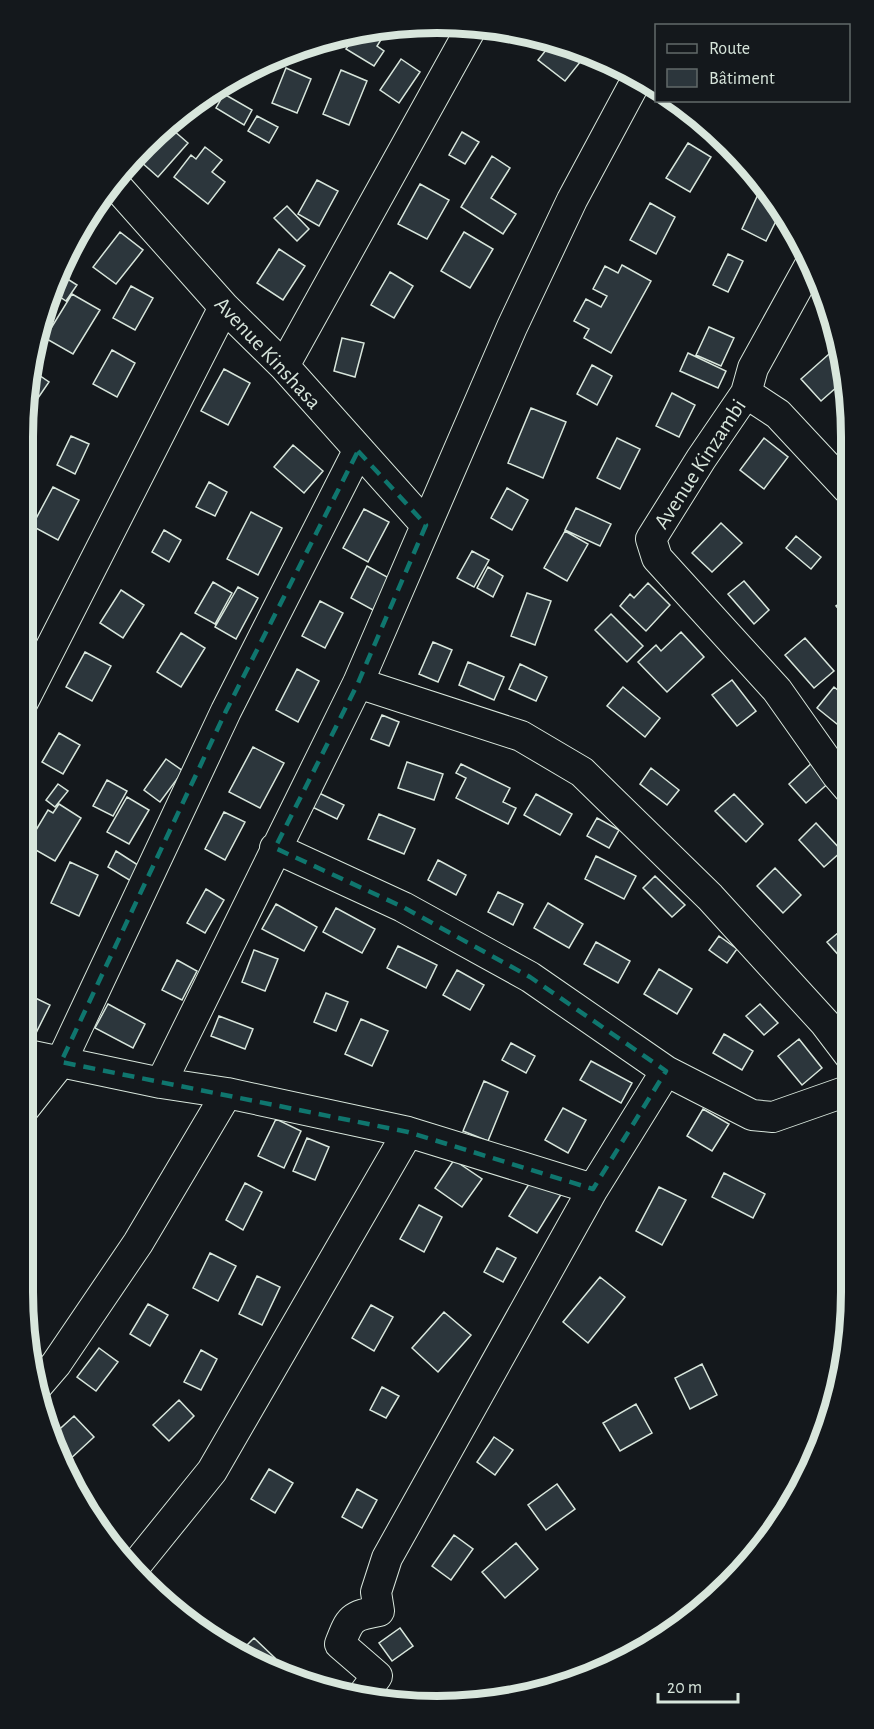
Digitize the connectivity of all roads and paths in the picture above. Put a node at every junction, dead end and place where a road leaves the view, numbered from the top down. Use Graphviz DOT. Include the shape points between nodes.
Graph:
graph roads {
  1 [pos="468,34"];
  2 [pos="634,84"];
  3 [pos="118,189"];
  4 [pos="806,273"];
  5 [pos="224,307"];
  6 [pos="284,366"];
  7 [pos="746,393"];
  8 [pos="358,451"];
  9 [pos="841,482"];
  10 [pos="426,525"];
  11 [pos="33,682"];
  12 [pos="357,683"];
  13 [pos="841,780"];
  14 [pos="275,848"];
  15 [pos="841,1044"];
  16 [pos="33,1056"];
  17 [pos="61,1062"];
  18 [pos="666,1071"];
  19 [pos="161,1083"];
  20 [pos="227,1093"];
  21 [pos="841,1093"];
  22 [pos="33,1097"];
  23 [pos="408,1132"];
  24 [pos="592,1189"];
  25 [pos="43,1379"];
  26 [pos="138,1563"];
  27 [pos="367,1690"];
  1 -- 6 [label="street"];
  2 -- 10 [label="street" via="572,200 517,316"];
  3 -- 5 [label="street, Avenue Kinshasa"];
  4 -- 7 [label="street, Avenue Kinzambi" via="753,368"];
  5 -- 6 [label="street, Avenue Kinshasa"];
  5 -- 11 [label="street"];
  6 -- 8 [label="street, Avenue Kinshasa"];
  7 -- 9 [label="street" via="778,414"];
  7 -- 13 [label="street, Avenue Kinzambi" via="651,539 657,558 777,690"];
  8 -- 10 [label="street, Avenue Kinshasa"];
  8 -- 17 [label="street" via="226,711"];
  10 -- 12 [label="street"];
  12 -- 14 [label="street"];
  12 -- 15 [label="street" via="521,736 582,772 710,897"];
  14 -- 18 [label="street" via="403,907 530,977"];
  14 -- 19 [label="street"];
  16 -- 17 [label="street"];
  17 -- 19 [label="street"];
  17 -- 22 [label="street"];
  18 -- 21 [label="street" via="752,1115 772,1117"];
  18 -- 24 [label="street"];
  19 -- 20 [label="street"];
  20 -- 23 [label="street"];
  20 -- 25 [label="street" via="138,1243"];
  23 -- 24 [label="street"];
  23 -- 26 [label="street" via="212,1471"];
  24 -- 27 [label="street" via="387,1558 376,1592 379,1611 359,1614 348,1625 340,1644 377,1676"];
}
